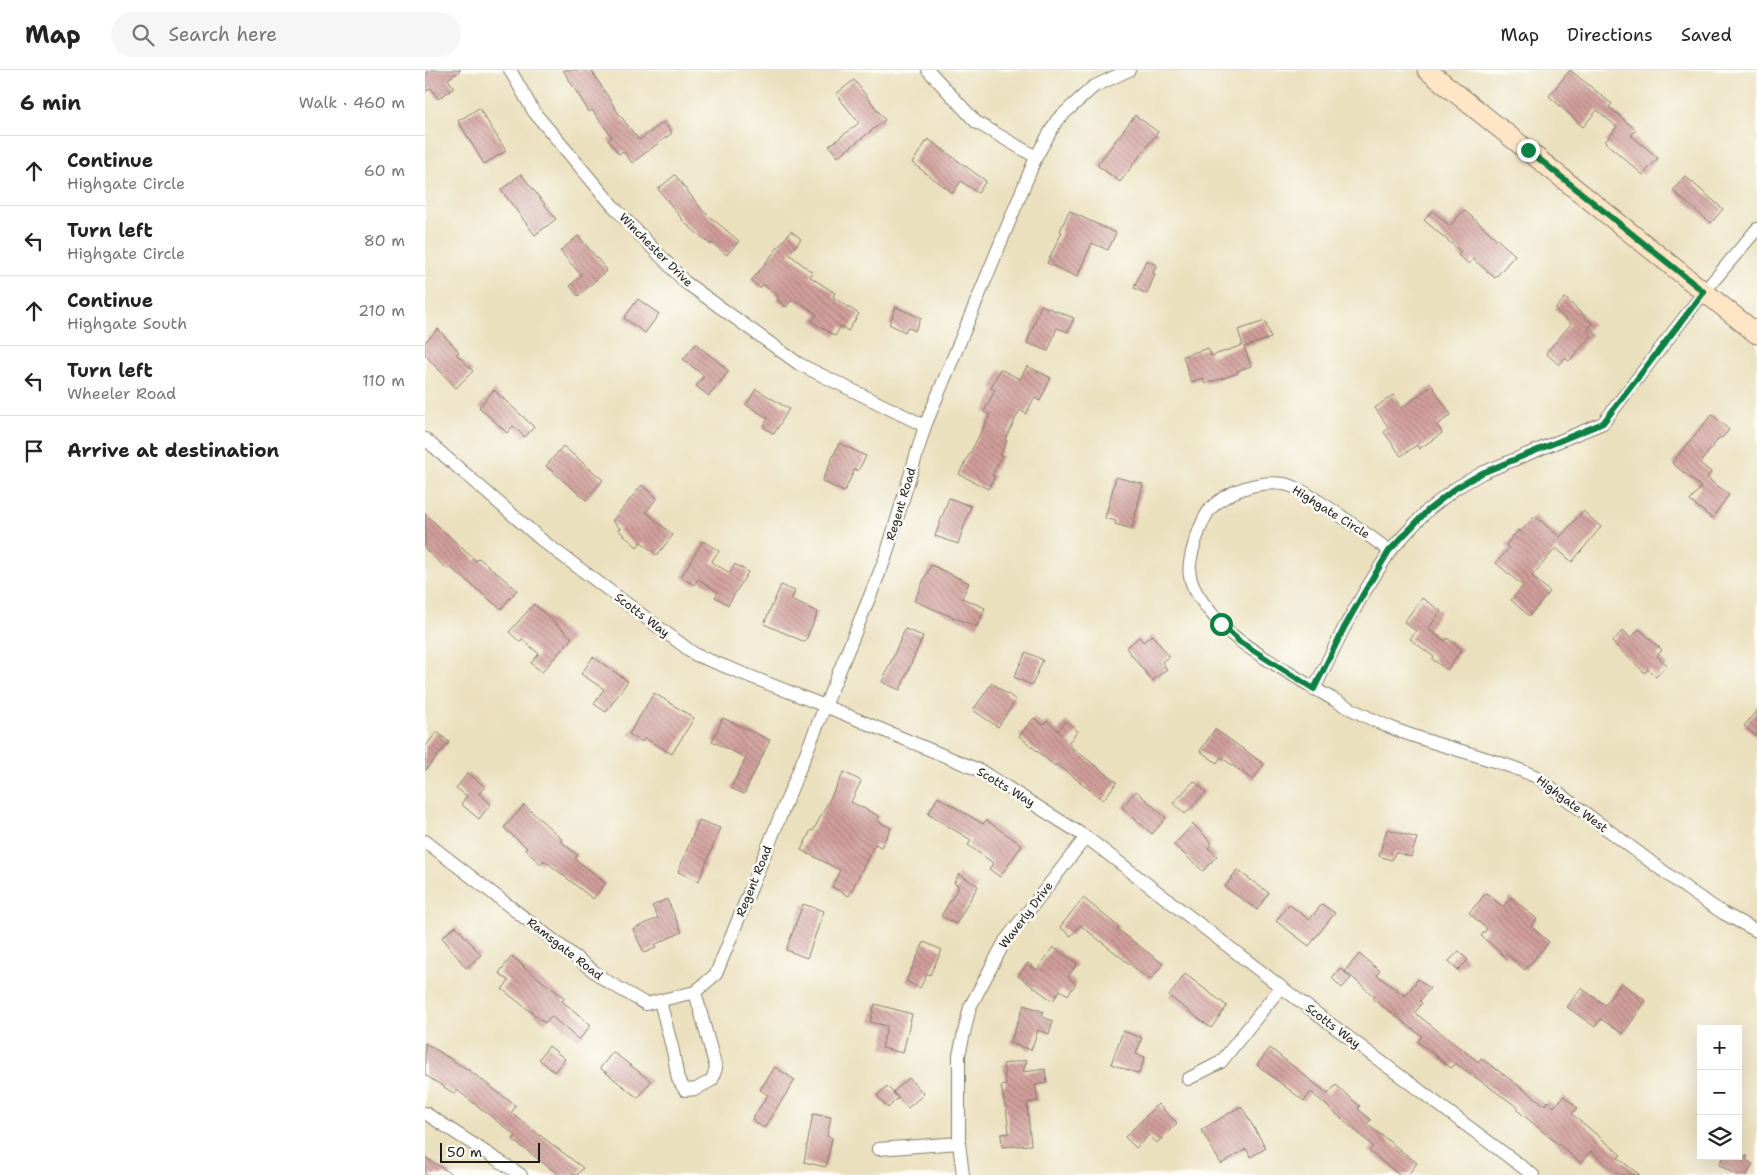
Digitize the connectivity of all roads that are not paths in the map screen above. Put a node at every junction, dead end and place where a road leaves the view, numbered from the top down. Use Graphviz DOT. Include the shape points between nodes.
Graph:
graph roads {
  1 [pos="510,70"];
  2 [pos="928,70"];
  3 [pos="1129,70"];
  4 [pos="1427,70"];
  5 [pos="1036,156"];
  6 [pos="1757,229"];
  7 [pos="1704,292"];
  8 [pos="1757,334"];
  9 [pos="925,426"];
  10 [pos="425,439"];
  11 [pos="1389,551"];
  12 [pos="1314,689"];
  13 [pos="825,706"];
  14 [pos="1086,837"];
  15 [pos="425,841"];
  16 [pos="1757,931"];
  17 [pos="717,974"];
  18 [pos="1281,988"];
  19 [pos="695,992"];
  20 [pos="659,1000"];
  21 [pos="1188,1078"];
  22 [pos="425,1114"];
  23 [pos="959,1143"];
  24 [pos="878,1149"];
  25 [pos="521,1175"];
  26 [pos="963,1175"];
  27 [pos="1533,1175"];
  1 -- 9 [label="street, Winchester Drive" via="534,112 613,206 685,282 799,364"];
  2 -- 5 [label="street" via="976,122"];
  3 -- 5 [label="street, Regent Road" via="1093,87 1057,120"];
  4 -- 7 [label="street"];
  5 -- 9 [label="street, Regent Road"];
  6 -- 7 [label="street"];
  7 -- 8 [label="street"];
  7 -- 11 [label="street" via="1603,423 1482,473 1456,488 1428,510"];
  9 -- 13 [label="street, Regent Road" via="885,559"];
  10 -- 13 [label="street, Scotts Way" via="544,542 696,655"];
  11 -- 12 [label="street" via="1344,628"];
  11 -- 12 [label="street, Highgate Circle" via="1340,515 1286,484 1246,487 1227,496 1211,509 1200,528 1191,553 1190,576 1201,602 1240,642"];
  12 -- 16 [label="street, Highgate West" via="1396,730 1508,764 1537,777 1690,891"];
  13 -- 14 [label="street, Scotts Way" via="981,771"];
  13 -- 17 [label="street, Regent Road"];
  14 -- 18 [label="street, Scotts Way"];
  14 -- 23 [label="street, Waverly Drive" via="1005,941 970,1007 959,1055"];
  15 -- 20 [label="street, Ramsgate Road" via="605,980 646,1004"];
  17 -- 19 [label="street, Ramsgate Road"];
  18 -- 21 [label="street" via="1221,1062"];
  18 -- 27 [label="street, Scotts Way"];
  19 -- 20 [label="street, Ramsgate Road"];
  19 -- 20 [label="street" via="716,1068 712,1080 696,1089 685,1090 678,1079"];
  22 -- 25 [label="street"];
  23 -- 24 [label="street"];
  23 -- 26 [label="street, Waverly Drive"];
}
